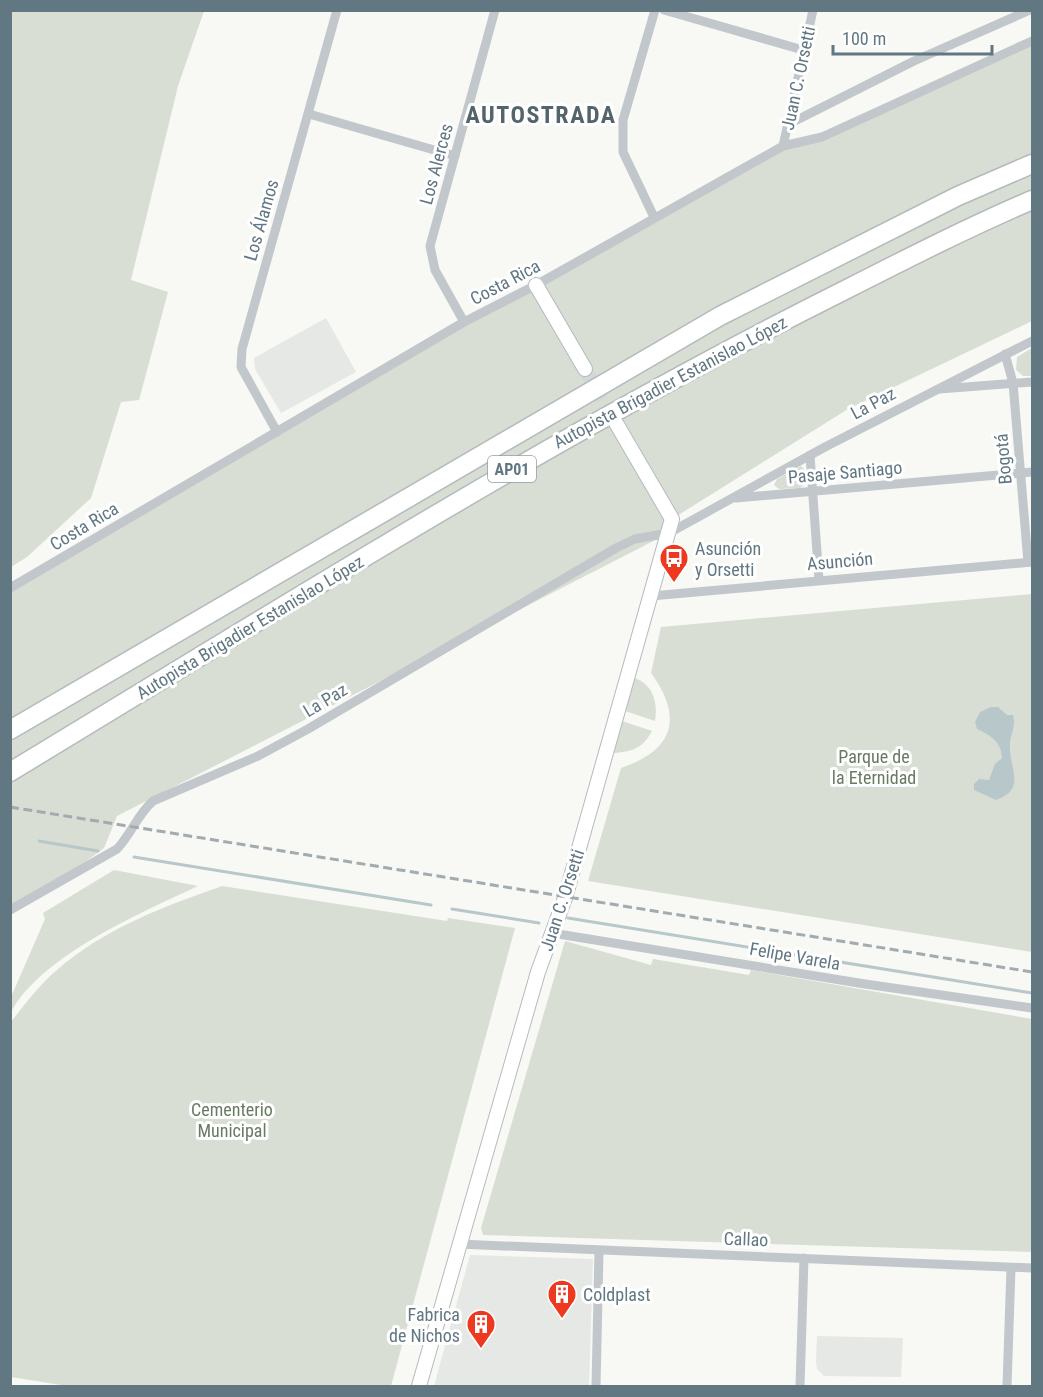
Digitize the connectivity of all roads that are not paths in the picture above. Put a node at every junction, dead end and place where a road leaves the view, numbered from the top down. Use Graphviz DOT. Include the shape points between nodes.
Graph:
graph roads {
  1 [pos="337,10"];
  2 [pos="495,10"];
  3 [pos="655,10"];
  4 [pos="664,10"];
  5 [pos="813,10"];
  6 [pos="1030,10"];
  7 [pos="1032,40"];
  8 [pos="803,50"];
  9 [pos="309,114"];
  10 [pos="788,125"];
  11 [pos="783,146"];
  12 [pos="455,156"];
  13 [pos="1032,164"];
  14 [pos="1032,200"];
  15 [pos="654,217"];
  16 [pos="536,285"];
  17 [pos="464,322"];
  18 [pos="1032,341"];
  19 [pos="1005,354"];
  20 [pos="585,369"];
  21 [pos="1032,382"];
  22 [pos="1013,383"];
  23 [pos="934,389"];
  24 [pos="616,423"];
  25 [pos="277,432"];
  26 [pos="810,455"];
  27 [pos="1032,472"];
  28 [pos="1021,473"];
  29 [pos="813,492"];
  30 [pos="731,498"];
  31 [pos="669,533"];
  32 [pos="1030,562"];
  33 [pos="819,580"];
  34 [pos="10,588"];
  35 [pos="651,596"];
  36 [pos="10,730"];
  37 [pos="10,772"];
  38 [pos="10,910"];
  39 [pos="552,933"];
  40 [pos="1032,1008"];
  41 [pos="458,1244"];
  42 [pos="599,1251"];
  43 [pos="804,1258"];
  44 [pos="1011,1268"];
  45 [pos="1032,1268"];
  46 [pos="419,1386"];
  47 [pos="596,1386"];
  48 [pos="800,1386"];
  49 [pos="1007,1386"];
  1 -- 9 [label="street, Los Álamos"];
  2 -- 12 [label="street, Los Alerces"];
  3 -- 15 [label="street" via="623,120 623,152"];
  4 -- 8 [label="street"];
  5 -- 8 [label="street, Juan C. Orsetti"];
  6 -- 10 [label="street" via="914,61"];
  7 -- 11 [label="street, Costa Rica" via="822,137"];
  8 -- 10 [label="street, Juan C. Orsetti"];
  9 -- 12 [label="street"];
  9 -- 25 [label="street, Los Álamos" via="242,349 241,367"];
  10 -- 11 [label="street, Juan C. Orsetti"];
  11 -- 15 [label="street, Costa Rica"];
  12 -- 17 [label="street, Los Alerces" via="430,246 435,270"];
  13 -- 36 [label="highway, Autopista Brigadier Estanislao López / AP01" via="958,196 720,316"];
  14 -- 37 [label="highway, Autopista Brigadier Estanislao López / AP01" via="738,343 503,474"];
  15 -- 16 [label="street, Costa Rica"];
  16 -- 17 [label="street, Costa Rica"];
  16 -- 20 [label="street"];
  17 -- 25 [label="street, Costa Rica"];
  18 -- 19 [label="street, La Paz"];
  19 -- 22 [label="street, Bogotá"];
  19 -- 23 [label="street, La Paz"];
  21 -- 22 [label="street"];
  22 -- 23 [label="street"];
  22 -- 28 [label="street, Bogotá"];
  23 -- 26 [label="street, La Paz"];
  24 -- 31 [label="street, Juan C. Orsetti" via="672,519"];
  25 -- 34 [label="street, Costa Rica"];
  26 -- 29 [label="street"];
  26 -- 30 [label="street, La Paz"];
  27 -- 28 [label="street, Pasaje Santiago"];
  28 -- 29 [label="street, Pasaje Santiago"];
  28 -- 32 [label="street, Bogotá"];
  29 -- 30 [label="street, Pasaje Santiago"];
  29 -- 33 [label="street"];
  30 -- 31 [label="street, Pasaje Santiago"];
  31 -- 35 [label="street, Juan C. Orsetti"];
  31 -- 38 [label="street, La Paz" via="635,539 616,548 308,729 258,756 153,801 117,849"];
  32 -- 33 [label="street, Asunción"];
  33 -- 35 [label="street, Asunción"];
  35 -- 39 [label="street, Juan C. Orsetti"];
  39 -- 40 [label="street, Felipe Varela"];
  39 -- 41 [label="street, Juan C. Orsetti"];
  41 -- 42 [label="street, Callao"];
  41 -- 46 [label="street, Juan C. Orsetti"];
  42 -- 43 [label="street, Callao"];
  42 -- 47 [label="street"];
  43 -- 44 [label="street, Callao"];
  43 -- 48 [label="street"];
  44 -- 45 [label="street, Callao"];
  44 -- 49 [label="street"];
}
